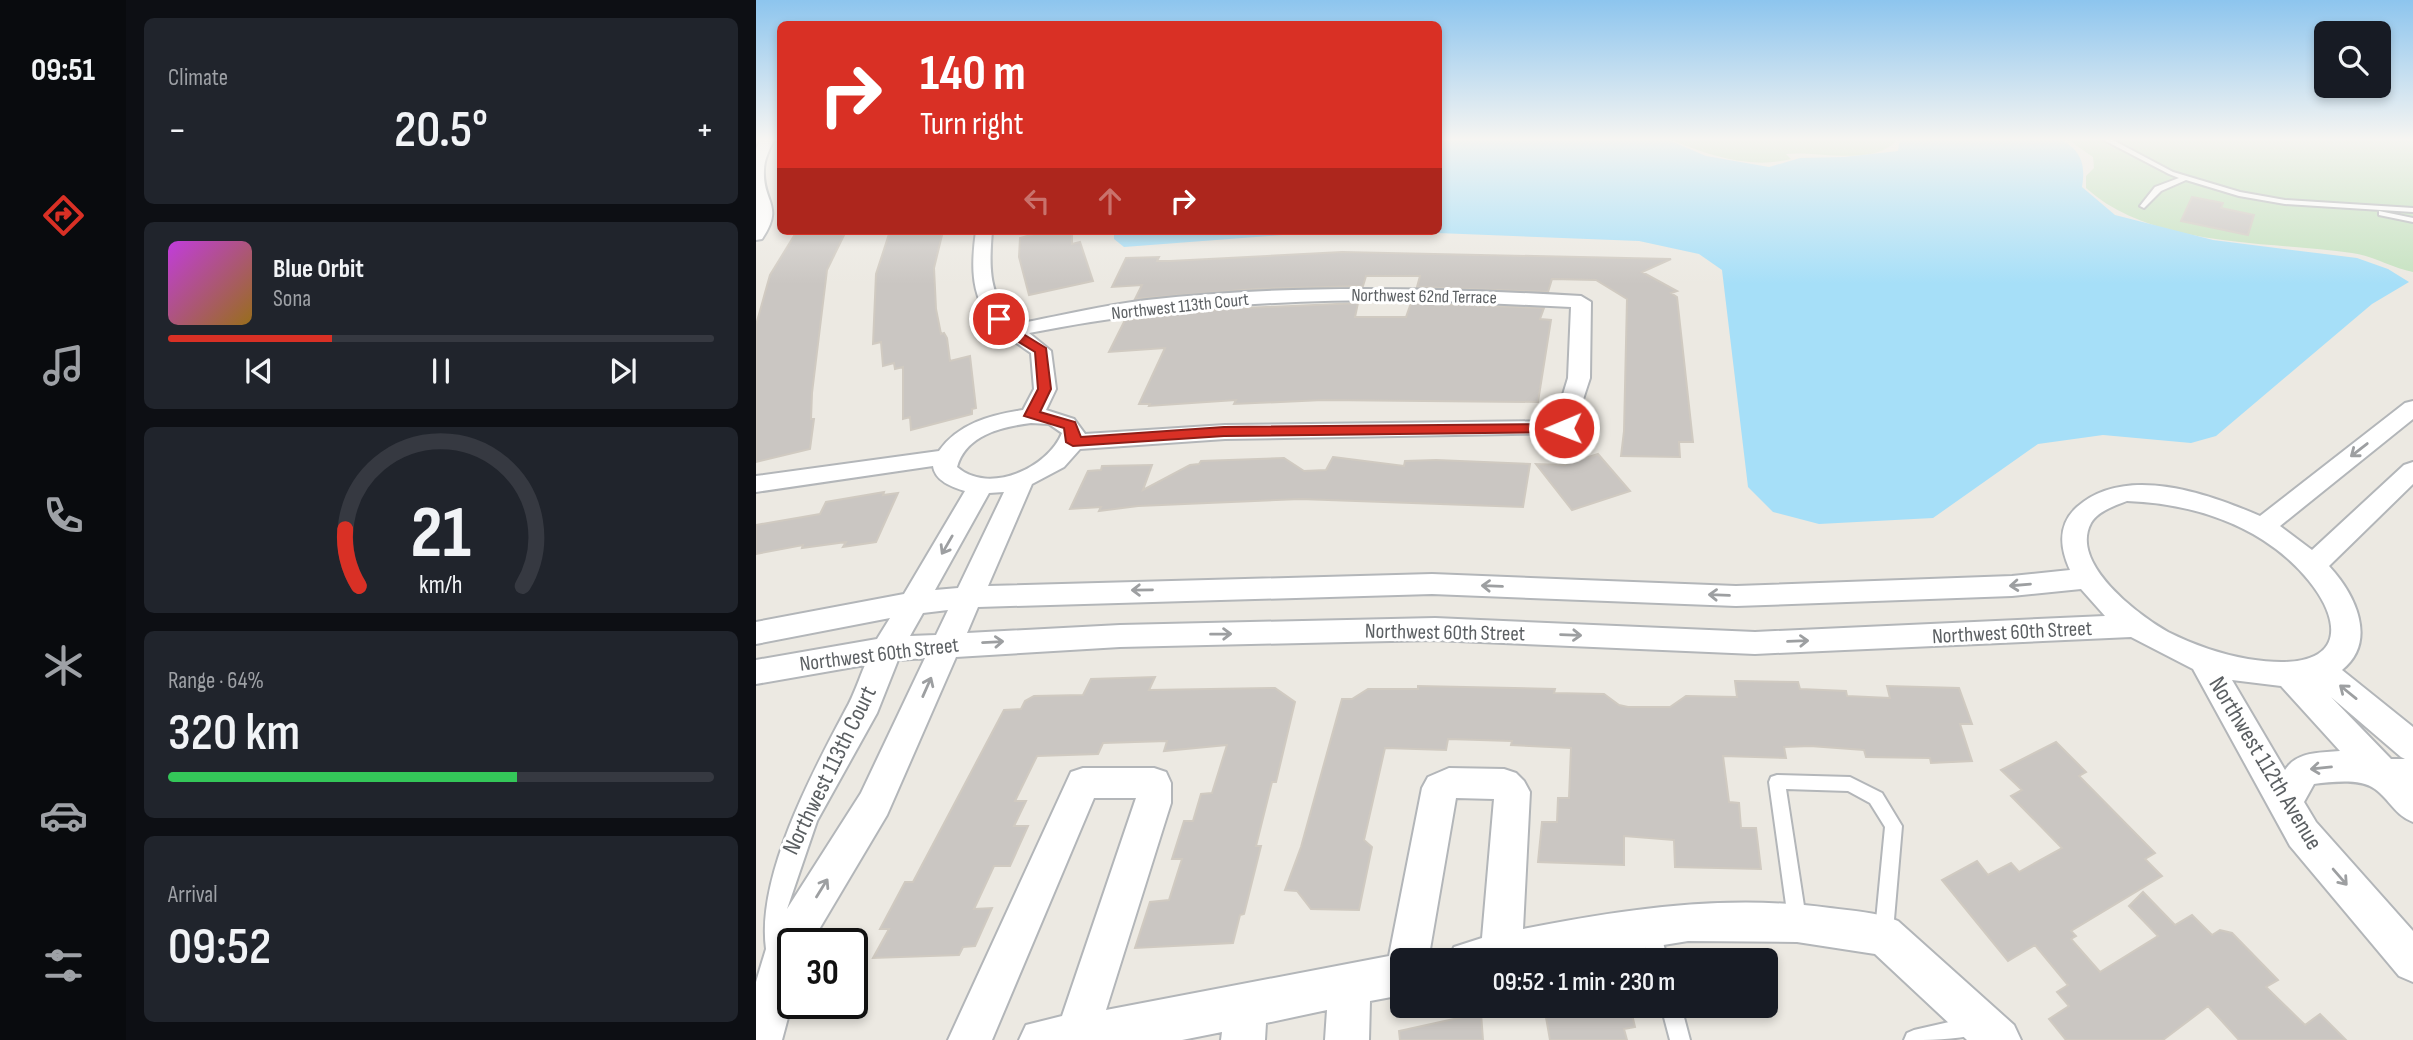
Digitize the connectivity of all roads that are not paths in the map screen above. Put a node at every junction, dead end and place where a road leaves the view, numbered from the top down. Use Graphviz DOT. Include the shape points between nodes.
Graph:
graph roads {
  1 [pos="764,187"];
  2 [pos="2162,187"];
  3 [pos="2216,187"];
  4 [pos="2144,206"];
  5 [pos="2347,206"];
  6 [pos="2413,210"];
  7 [pos="2413,220"];
  8 [pos="756,235"];
  9 [pos="983,235"];
  10 [pos="1267,297"];
  11 [pos="1010,331"];
  12 [pos="2413,408"];
  13 [pos="1031,416"];
  14 [pos="1073,442"];
  15 [pos="945,458"];
  16 [pos="2413,470"];
  17 [pos="1022,479"];
  18 [pos="756,484"];
  19 [pos="981,486"];
  20 [pos="2261,528"];
  21 [pos="2313,565"];
  22 [pos="2088,578"];
  23 [pos="969,597"];
  24 [pos="914,603"];
  25 [pos="2136,626"];
  26 [pos="756,633"];
  27 [pos="946,644"];
  28 [pos="887,649"];
  29 [pos="2203,658"];
  30 [pos="2304,671"];
  31 [pos="756,672"];
  32 [pos="2413,747"];
  33 [pos="2398,774"];
  34 [pos="2285,803"];
  35 [pos="2413,806"];
  36 [pos="1797,923"];
  37 [pos="798,928"];
  38 [pos="777,930"];
  39 [pos="1884,935"];
  40 [pos="1655,944"];
  41 [pos="1410,948"];
  42 [pos="1486,948"];
  43 [pos="1603,948"];
  44 [pos="2413,962"];
  45 [pos="1390,977"];
  46 [pos="777,981"];
  47 [pos="1350,985"];
  48 [pos="1674,1018"];
  49 [pos="1245,1023"];
  50 [pos="1991,1032"];
  51 [pos="1059,1037"];
  52 [pos="760,1040"];
  53 [pos="970,1040"];
  54 [pos="1347,1040"];
  55 [pos="1680,1040"];
  56 [pos="1914,1040"];
  1 -- 8 [label="street" via="768,209 765,224"];
  2 -- 4 [label="lane"];
  3 -- 5 [label="lane" via="2254,197"];
  5 -- 6 [label="lane"];
  5 -- 7 [label="lane"];
  9 -- 11 [label="street" via="980,258 988,307"];
  10 -- 11 [label="street, Northwest 113th Court" via="1145,306"];
  10 -- 14 [label="street, Northwest 62nd Terrace" via="1444,293 1581,302 1580,378 1564,428 1224,432"];
  11 -- 13 [label="street" via="1041,351 1045,389"];
  12 -- 20 [label="street, one-way"];
  13 -- 14 [label="street" via="1047,416 1070,425"];
  13 -- 15 [label="street" via="969,434"];
  14 -- 17 [label="street" via="1056,462"];
  15 -- 18 [label="street"];
  15 -- 19 [label="street" via="944,469 950,478"];
  16 -- 21 [label="street"];
  17 -- 19 [label="street"];
  17 -- 23 [label="street"];
  19 -- 24 [label="street, Northwest 113th Court, one-way"];
  20 -- 21 [label="street"];
  20 -- 22 [label="street" via="2197,501 2153,493 2102,499 2084,510 2074,528 2076,552"];
  21 -- 30 [label="street" via="2343,608 2348,632 2339,655"];
  22 -- 23 [label="street, Northwest 60th Street, one-way" via="2012,586 1736,596 1432,584"];
  22 -- 25 [label="street"];
  23 -- 24 [label="street, Northwest 60th Street"];
  23 -- 27 [label="street"];
  24 -- 26 [label="street, Northwest 60th Street"];
  24 -- 28 [label="street, Northwest 113th Court"];
  27 -- 25 [label="street, Northwest 60th Street, one-way" via="1435,629 1755,643"];
  25 -- 29 [label="street"];
  27 -- 28 [label="street, Northwest 60th Street"];
  37 -- 27 [label="street, one-way" via="874,804"];
  28 -- 31 [label="street, Northwest 60th Street"];
  28 -- 38 [label="street, Northwest 113th Court" via="861,713 801,815 765,910"];
  29 -- 30 [label="street" via="2231,668"];
  29 -- 34 [label="street, Northwest 112th Avenue"];
  32 -- 30 [label="street, one-way"];
  30 -- 33 [label="street"];
  33 -- 34 [label="street, one-way" via="2340,766 2304,770"];
  33 -- 35 [label="street"];
  34 -- 44 [label="street, Northwest 112th Avenue, one-way" via="2303,834"];
  36 -- 39 [label="street"];
  36 -- 39 [label="lane" via="1777,782 1850,784 1876,798 1894,826"];
  36 -- 40 [label="street" via="1688,922"];
  39 -- 50 [label="street"];
  40 -- 43 [label="street"];
  41 -- 42 [label="street" via="1440,788 1449,783 1504,784 1512,792"];
  45 -- 47 [label="street"];
  46 -- 52 [label="street"];
  47 -- 49 [label="street"];
  47 -- 54 [label="street"];
  48 -- 55 [label="lane"];
  49 -- 51 [label="street" via="1151,1025"];
  50 -- 56 [label="lane"];
  51 -- 53 [label="street" via="1153,803 1154,783 1083,783"];
}
